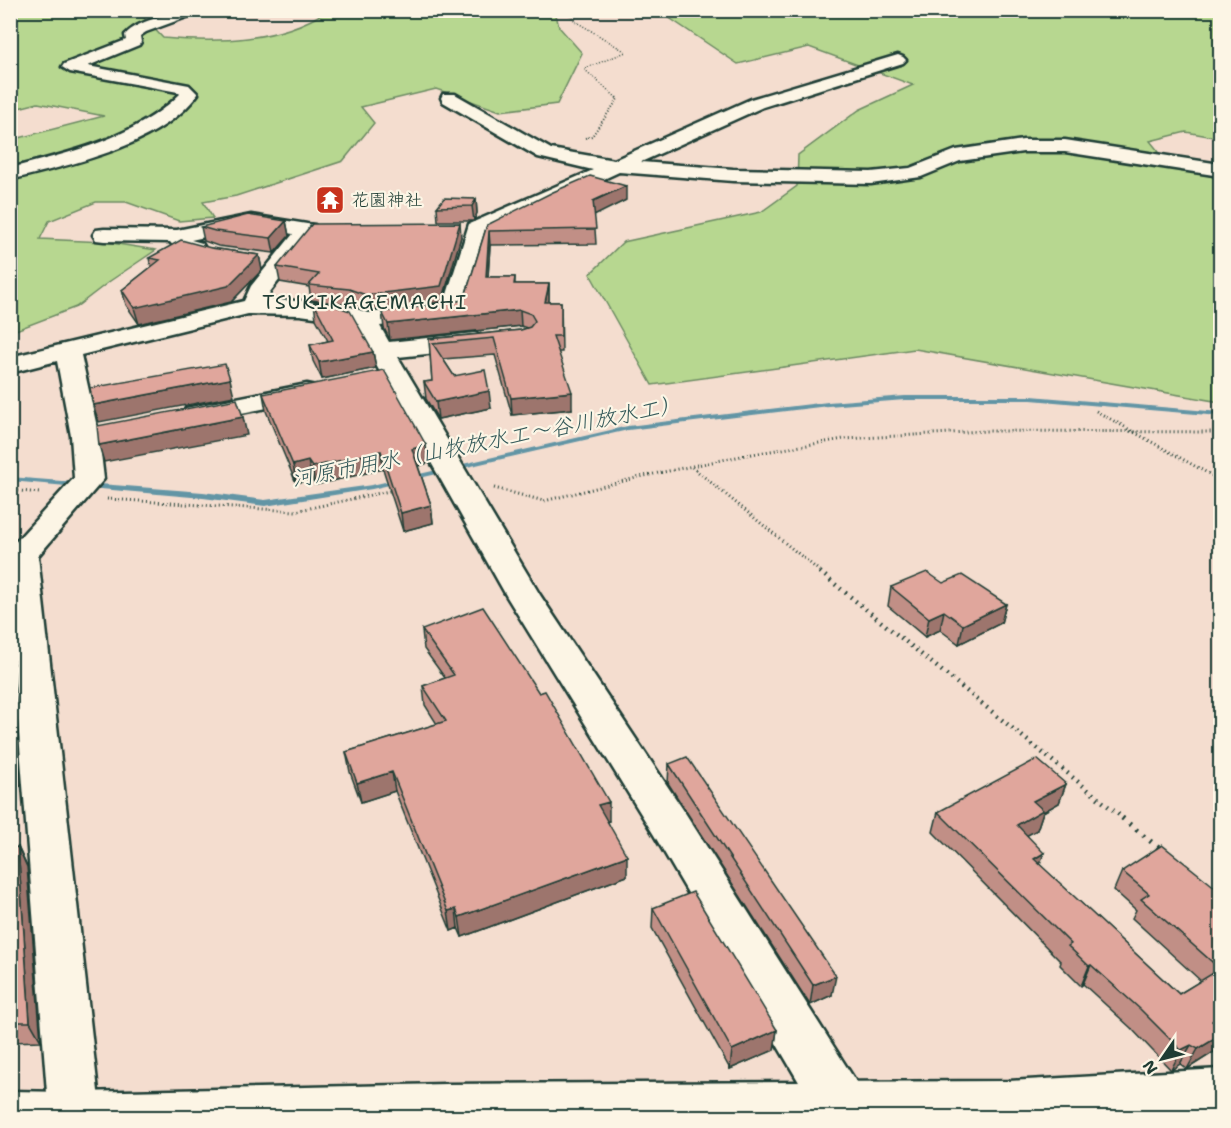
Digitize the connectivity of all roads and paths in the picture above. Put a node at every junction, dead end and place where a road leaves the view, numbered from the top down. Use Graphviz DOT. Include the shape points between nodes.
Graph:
graph roads {
  1 [pos="200,10"];
  2 [pos="566,10"];
  3 [pos="898,60"];
  4 [pos="449,98"];
  5 [pos="545,153"];
  6 [pos="618,167"];
  7 [pos="1221,170"];
  8 [pos="10,174"];
  9 [pos="307,230"];
  10 [pos="330,230"];
  11 [pos="104,235"];
  12 [pos="177,236"];
  13 [pos="216,254"];
  14 [pos="259,260"];
  15 [pos="281,263"];
  16 [pos="254,307"];
  17 [pos="364,321"];
  18 [pos="498,338"];
  19 [pos="381,351"];
  20 [pos="68,352"];
  21 [pos="10,365"];
  22 [pos="337,387"];
  23 [pos="1096,411"];
  24 [pos="177,418"];
  25 [pos="1131,431"];
  26 [pos="1221,432"];
  27 [pos="691,466"];
  28 [pos="450,471"];
  29 [pos="1221,480"];
  30 [pos="10,490"];
  31 [pos="80,490"];
  32 [pos="398,490"];
  33 [pos="1165,852"];
  34 [pos="1221,1094"];
  35 [pos="842,1106"];
  36 [pos="10,1117"];
  37 [pos="66,1118"];
  38 [pos="77,1118"];
  1 -- 8 [label="street" via="141,29 132,35 134,42 70,67 183,88 190,94 170,116 120,141"];
  2 -- 5 [label="path" via="575,21 626,52 584,69 618,99 592,136"];
  3 -- 6 [label="street" via="757,103"];
  4 -- 5 [label="street"];
  5 -- 6 [label="street"];
  6 -- 7 [label="street" via="734,175 887,177 914,173 957,156 1023,146 1065,146"];
  6 -- 17 [label="street" via="466,229 454,309"];
  9 -- 10 [label="street"];
  9 -- 12 [label="street" via="251,221"];
  9 -- 15 [label="street"];
  11 -- 12 [label="street"];
  12 -- 13 [label="street" via="182,244"];
  14 -- 15 [label="street"];
  15 -- 16 [label="street" via="259,291"];
  16 -- 17 [label="street" via="351,314"];
  16 -- 20 [label="street"];
  17 -- 19 [label="street"];
  18 -- 19 [label="street"];
  19 -- 28 [label="street" via="383,378"];
  20 -- 21 [label="street"];
  20 -- 31 [label="street" via="96,434 89,479"];
  22 -- 24 [label="street"];
  23 -- 25 [label="path"];
  25 -- 26 [label="path"];
  25 -- 27 [label="path" via="985,431 844,440"];
  25 -- 29 [label="path"];
  27 -- 28 [label="path" via="544,501"];
  27 -- 33 [label="path"];
  28 -- 35 [label="street" via="524,597 669,823"];
  30 -- 31 [label="path"];
  31 -- 32 [label="path" via="296,511"];
  31 -- 38 [label="street" via="22,555"];
  34 -- 35 [label="street" via="1009,1106"];
  35 -- 38 [label="street" via="446,1109"];
  36 -- 37 [label="street"];
}
